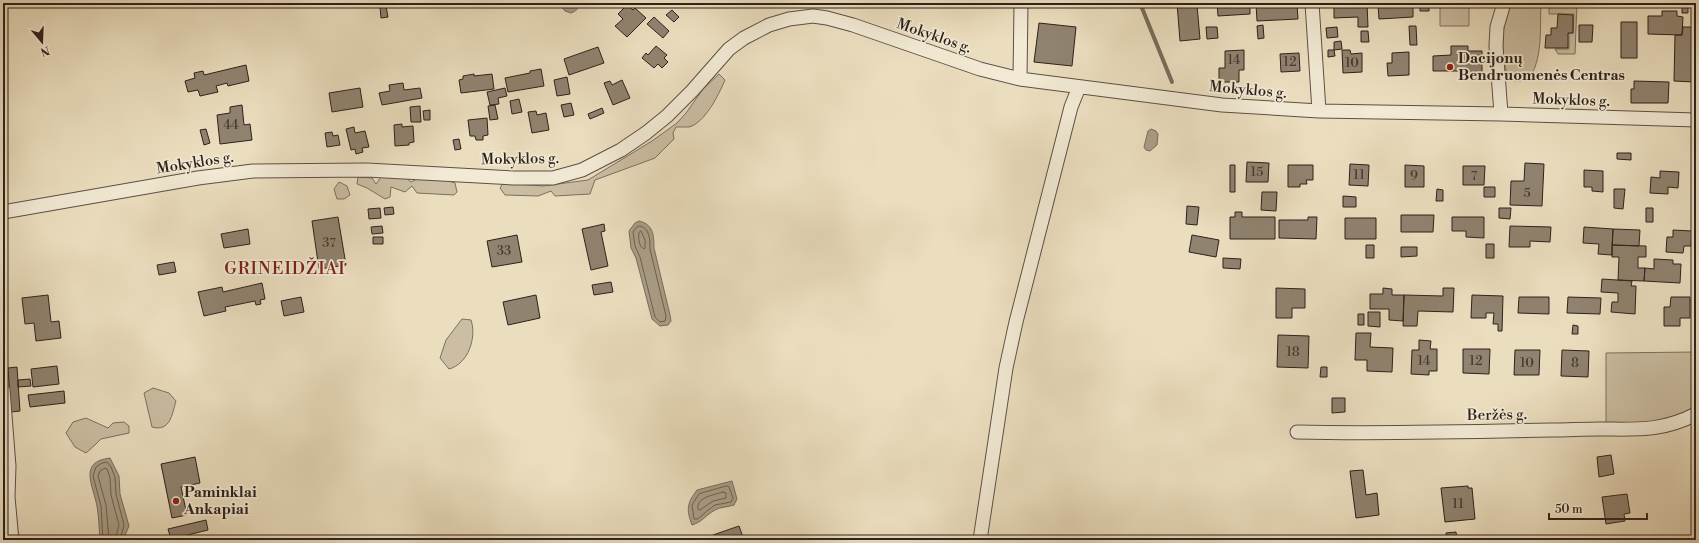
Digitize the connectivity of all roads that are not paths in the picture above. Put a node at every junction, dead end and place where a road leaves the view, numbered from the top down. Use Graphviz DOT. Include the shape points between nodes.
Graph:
graph roads {
  1 [pos="1021,3"];
  2 [pos="1312,3"];
  3 [pos="1504,3"];
  4 [pos="1020,79"];
  5 [pos="1079,87"];
  6 [pos="1319,111"];
  7 [pos="1500,114"];
  8 [pos="1696,120"];
  9 [pos="3,212"];
  10 [pos="3,390"];
  11 [pos="1696,414"];
  12 [pos="1297,432"];
  13 [pos="6,503"];
  14 [pos="12,540"];
  15 [pos="980,540"];
  1 -- 4 [label="street"];
  2 -- 6 [label="street"];
  3 -- 7 [label="street" via="1497,27 1496,46"];
  4 -- 5 [label="street, Mokyklos g."];
  4 -- 9 [label="street, Mokyklos g." via="980,69 853,25 827,18 802,17 769,25 744,38 729,49 692,91 646,133 621,150 582,170 558,177 514,178 367,170 253,171"];
  5 -- 6 [label="street, Mokyklos g." via="1222,105"];
  5 -- 15 [label="street" via="1071,107 1016,322 1006,368"];
  6 -- 7 [label="street, Mokyklos g."];
  7 -- 8 [label="street, Mokyklos g."];
  10 -- 13 [label="street" via="9,466"];
  11 -- 12 [label="street, Beržės g." via="1673,424 1631,430"];
  13 -- 14 [label="street"];
}
